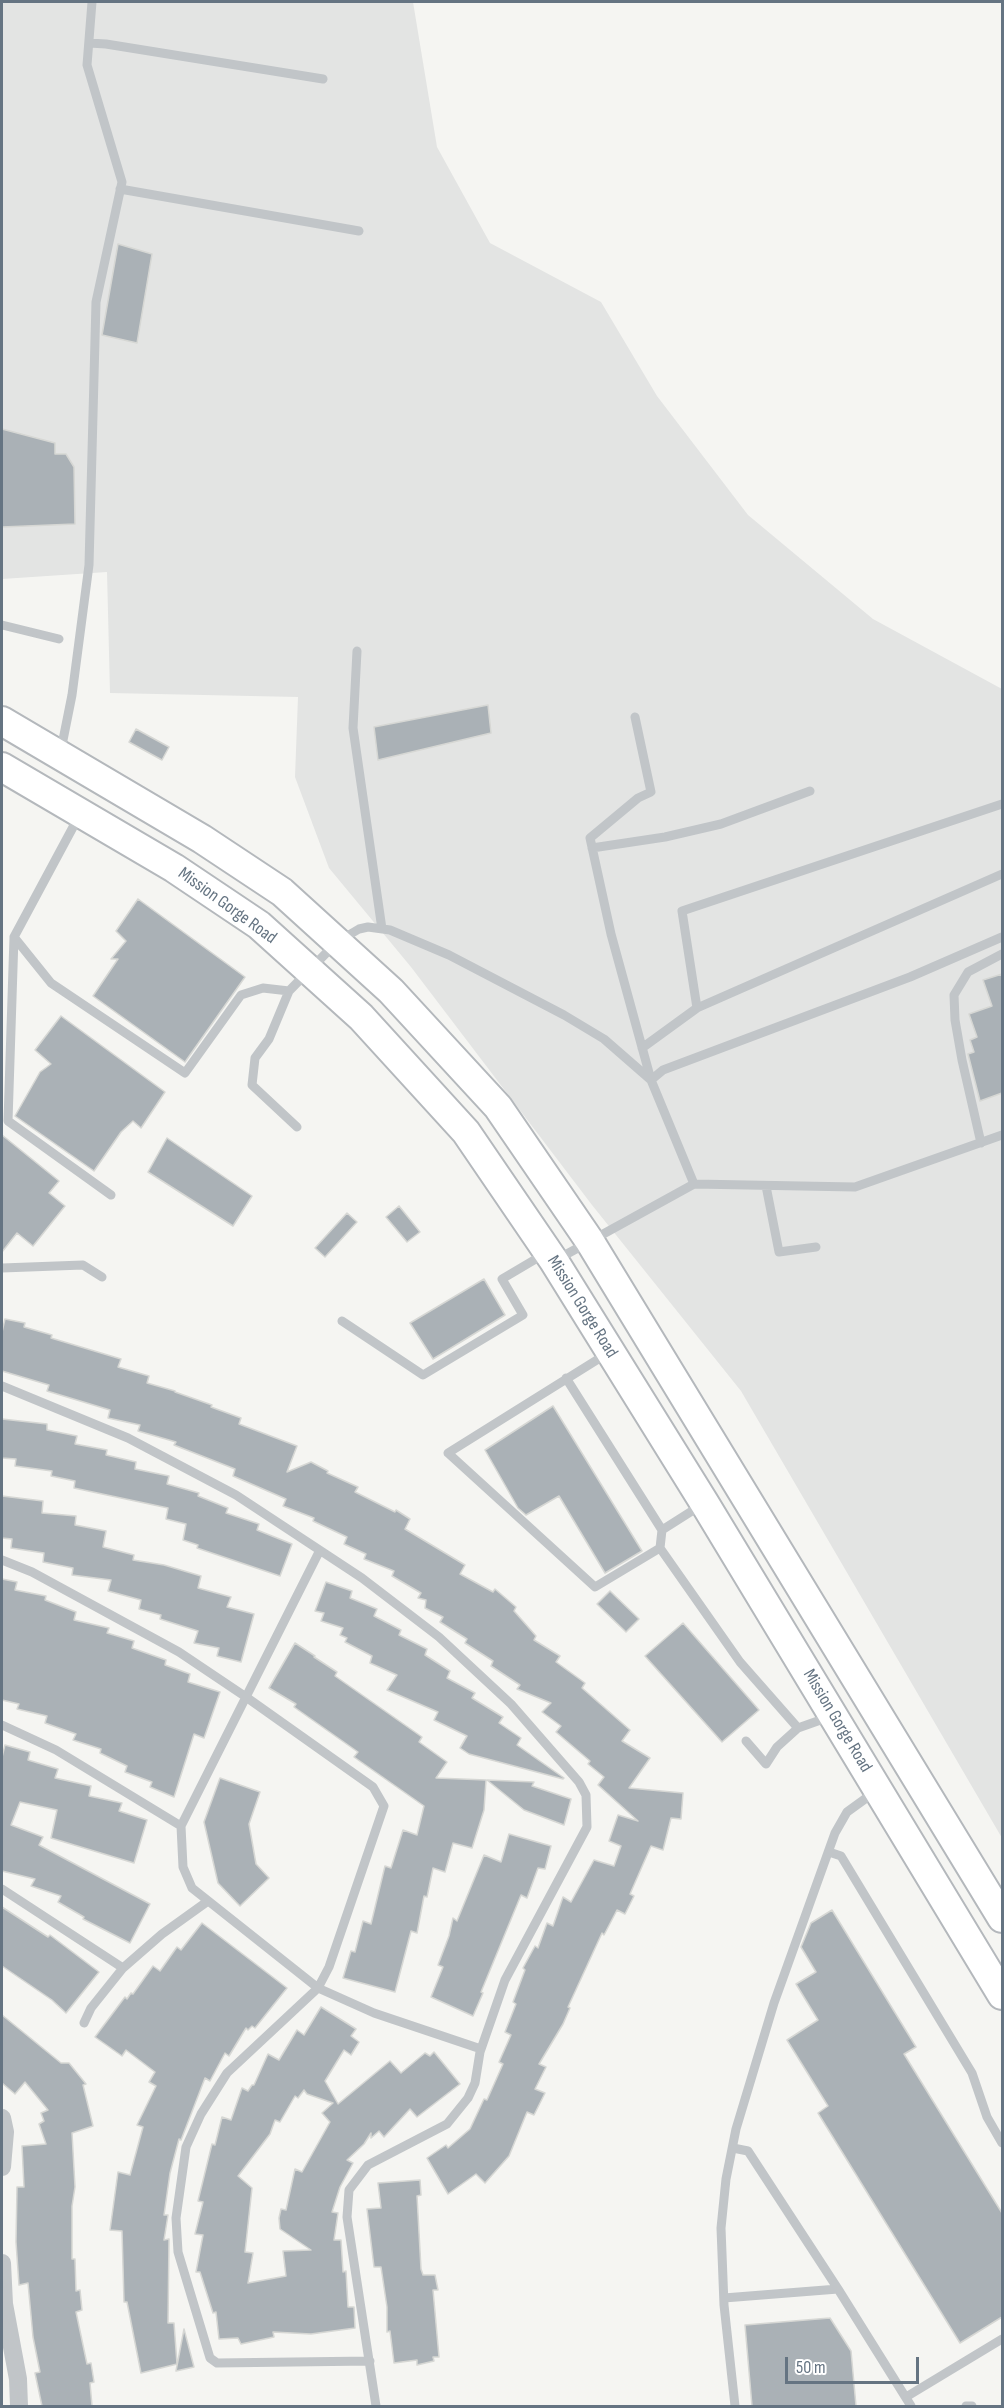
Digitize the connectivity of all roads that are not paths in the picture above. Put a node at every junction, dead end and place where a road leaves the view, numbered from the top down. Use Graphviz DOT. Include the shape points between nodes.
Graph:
graph roads {
  1 [pos="92,2"];
  2 [pos="89,44"];
  3 [pos="323,79"];
  4 [pos="120,189"];
  5 [pos="359,231"];
  6 [pos="2,625"];
  7 [pos="59,639"];
  8 [pos="357,651"];
  9 [pos="635,717"];
  10 [pos="2,721"];
  11 [pos="60,756"];
  12 [pos="2,767"];
  13 [pos="810,791"];
  14 [pos="1002,804"];
  15 [pos="80,814"];
  16 [pos="592,848"];
  17 [pos="1002,874"];
  18 [pos="382,929"];
  19 [pos="14,937"];
  20 [pos="1002,937"];
  21 [pos="337,942"];
  22 [pos="1002,954"];
  23 [pos="309,970"];
  24 [pos="289,991"];
  25 [pos="697,1008"];
  26 [pos="642,1048"];
  27 [pos="651,1080"];
  28 [pos="297,1127"];
  29 [pos="1002,1135"];
  30 [pos="981,1143"];
  31 [pos="694,1185"];
  32 [pos="766,1186"];
  33 [pos="111,1195"];
  34 [pos="589,1240"];
  35 [pos="816,1247"];
  36 [pos="551,1256"];
  37 [pos="2,1269"];
  38 [pos="102,1277"];
  39 [pos="342,1321"];
  40 [pos="610,1352"];
  41 [pos="566,1378"];
  42 [pos="2,1386"];
  43 [pos="705,1504"];
  44 [pos="662,1530"];
  45 [pos="660,1548"];
  46 [pos="319,1552"];
  47 [pos="2,1560"];
  48 [pos="246,1697"];
  49 [pos="833,1714"];
  50 [pos="2,1725"];
  51 [pos="798,1728"];
  52 [pos="746,1741"];
  53 [pos="878,1790"];
  54 [pos="181,1826"];
  55 [pos="829,1852"];
  56 [pos="2,1889"];
  57 [pos="208,1901"];
  58 [pos="1002,1918"];
  59 [pos="123,1968"];
  60 [pos="318,1988"];
  61 [pos="1002,1995"];
  62 [pos="84,2023"];
  63 [pos="481,2049"];
  64 [pos="2,2118"];
  65 [pos="1002,2143"];
  66 [pos="732,2148"];
  67 [pos="2,2167"];
  68 [pos="2,2264"];
  69 [pos="838,2289"];
  70 [pos="724,2298"];
  71 [pos="1002,2339"];
  72 [pos="370,2361"];
  73 [pos="906,2397"];
  74 [pos="19,2406"];
  75 [pos="376,2406"];
  76 [pos="735,2406"];
  77 [pos="911,2406"];
  78 [pos="966,2406"];
  79 [pos="972,2406"];
  1 -- 2 [label="lane"];
  2 -- 3 [label="lane"];
  2 -- 4 [label="lane" via="87,65 122,182"];
  4 -- 5 [label="lane"];
  4 -- 11 [label="lane" via="96,302 89,565"];
  6 -- 7 [label="lane"];
  8 -- 18 [label="lane" via="353,728"];
  9 -- 16 [label="lane" via="651,792 638,798 590,838"];
  10 -- 11 [label="main road"];
  11 -- 21 [label="main road" via="211,844 282,892"];
  12 -- 15 [label="main road, Mission Gorge Road"];
  13 -- 16 [label="lane" via="721,824"];
  14 -- 25 [label="lane" via="682,911"];
  15 -- 19 [label="lane"];
  15 -- 23 [label="main road, Mission Gorge Road" via="174,868 259,925"];
  16 -- 26 [label="lane"];
  17 -- 25 [label="lane"];
  18 -- 21 [label="lane" via="359,929"];
  18 -- 27 [label="lane" via="449,955 564,1015 604,1039"];
  19 -- 24 [label="lane" via="51,983 185,1073 241,994 264,988"];
  19 -- 33 [label="lane" via="8,1121"];
  20 -- 27 [label="lane" via="910,977 663,1070"];
  21 -- 23 [label="lane"];
  21 -- 34 [label="main road" via="391,991 498,1107"];
  22 -- 30 [label="lane" via="968,972 954,995 962,1060"];
  23 -- 24 [label="lane"];
  23 -- 36 [label="main road, Mission Gorge Road" via="361,1017 466,1132"];
  24 -- 28 [label="lane" via="269,1039 255,1058 252,1085"];
  25 -- 26 [label="lane"];
  26 -- 27 [label="lane"];
  27 -- 31 [label="lane"];
  29 -- 30 [label="lane"];
  30 -- 32 [label="lane" via="855,1187"];
  31 -- 32 [label="lane"];
  31 -- 34 [label="lane"];
  32 -- 35 [label="lane" via="779,1252"];
  34 -- 36 [label="lane"];
  34 -- 58 [label="main road"];
  36 -- 39 [label="lane" via="502,1279 523,1315 423,1375"];
  36 -- 40 [label="main road, Mission Gorge Road"];
  37 -- 38 [label="lane" via="83,1265"];
  40 -- 41 [label="lane"];
  40 -- 43 [label="main road, Mission Gorge Road"];
  41 -- 44 [label="lane"];
  41 -- 45 [label="lane" via="448,1453 595,1587"];
  42 -- 46 [label="lane" via="128,1438 236,1495"];
  43 -- 44 [label="lane"];
  43 -- 49 [label="main road, Mission Gorge Road"];
  44 -- 45 [label="lane"];
  45 -- 51 [label="lane" via="740,1662"];
  46 -- 48 [label="lane"];
  46 -- 63 [label="lane" via="362,1578 439,1637 511,1704 586,1795 587,1827 505,1980"];
  47 -- 48 [label="lane" via="32,1572 168,1647"];
  48 -- 54 [label="lane"];
  48 -- 60 [label="lane" via="373,1787 384,1806 329,1967"];
  49 -- 51 [label="lane"];
  49 -- 53 [label="main road, Mission Gorge Road"];
  50 -- 54 [label="lane" via="56,1750"];
  51 -- 52 [label="lane" via="766,1764"];
  53 -- 55 [label="lane" via="847,1812"];
  53 -- 61 [label="main road, Mission Gorge Road"];
  54 -- 57 [label="lane" via="183,1868 192,1888"];
  55 -- 65 [label="lane" via="840,1856 972,2073 987,2117"];
  55 -- 66 [label="lane" via="774,2002"];
  56 -- 59 [label="lane"];
  57 -- 59 [label="lane"];
  57 -- 60 [label="lane"];
  59 -- 62 [label="lane"];
  60 -- 63 [label="lane" via="374,2013"];
  60 -- 72 [label="lane" via="227,2073 201,2114 186,2147 176,2218 178,2253 210,2358 217,2363"];
  63 -- 72 [label="lane" via="475,2083 447,2124 368,2165 349,2190 347,2217"];
  64 -- 67 [label="street"];
  66 -- 69 [label="lane" via="748,2151"];
  66 -- 70 [label="lane" via="721,2228"];
  68 -- 74 [label="street"];
  69 -- 70 [label="lane"];
  69 -- 73 [label="lane"];
  70 -- 76 [label="lane"];
  71 -- 73 [label="lane"];
  72 -- 75 [label="lane"];
  73 -- 77 [label="lane"];
  78 -- 79 [label="lane"];
}
